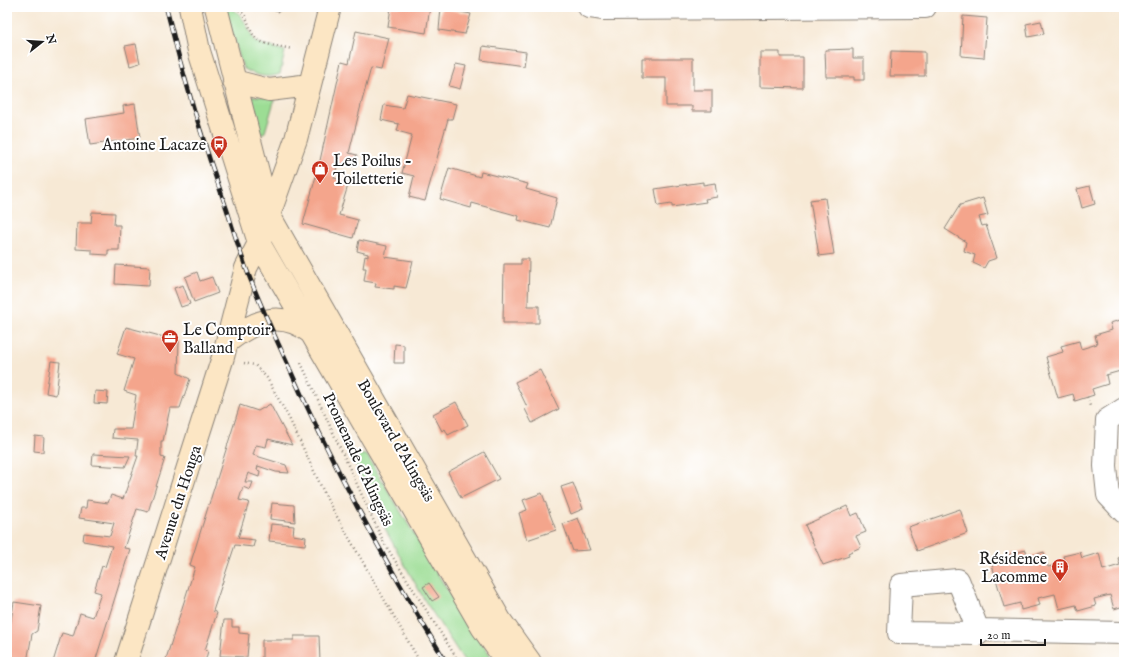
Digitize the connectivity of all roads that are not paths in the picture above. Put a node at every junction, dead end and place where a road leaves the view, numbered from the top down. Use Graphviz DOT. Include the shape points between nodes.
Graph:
graph roads {
  1 [pos="190,7"];
  2 [pos="216,7"];
  3 [pos="330,7"];
  4 [pos="588,7"];
  5 [pos="699,7"];
  6 [pos="925,7"];
  7 [pos="234,82"];
  8 [pos="310,85"];
  9 [pos="269,215"];
  10 [pos="258,243"];
  11 [pos="310,332"];
  12 [pos="227,342"];
  13 [pos="1124,409"];
  14 [pos="1124,512"];
  15 [pos="978,630"];
  16 [pos="1124,633"];
  17 [pos="126,662"];
  18 [pos="507,662"];
  19 [pos="530,662"];
  1 -- 10 [label="main road, Boulevard d'Alingsäs" via="199,51"];
  2 -- 7 [label="main road, Boulevard d'Alingsäs"];
  3 -- 8 [label="main road, Avenue du Houga"];
  4 -- 5 [label="street"];
  5 -- 6 [label="street"];
  7 -- 8 [label="main road" via="269,90"];
  7 -- 9 [label="main road, Boulevard d'Alingsäs"];
  8 -- 9 [label="main road, Avenue du Houga" via="296,139"];
  9 -- 10 [label="main road, Avenue du Houga"];
  9 -- 19 [label="main road, Boulevard d'Alingsäs" via="500,620"];
  10 -- 11 [label="main road, Boulevard d'Alingsäs"];
  10 -- 12 [label="main road, Avenue du Houga" via="246,268"];
  11 -- 12 [label="main road" via="293,322 268,320 253,324"];
  11 -- 18 [label="main road, Boulevard d'Alingsäs" via="482,627"];
  12 -- 17 [label="main road, Avenue du Houga"];
  13 -- 14 [label="street" via="1107,420 1105,466 1108,495"];
  15 -- 16 [label="street"];
}
